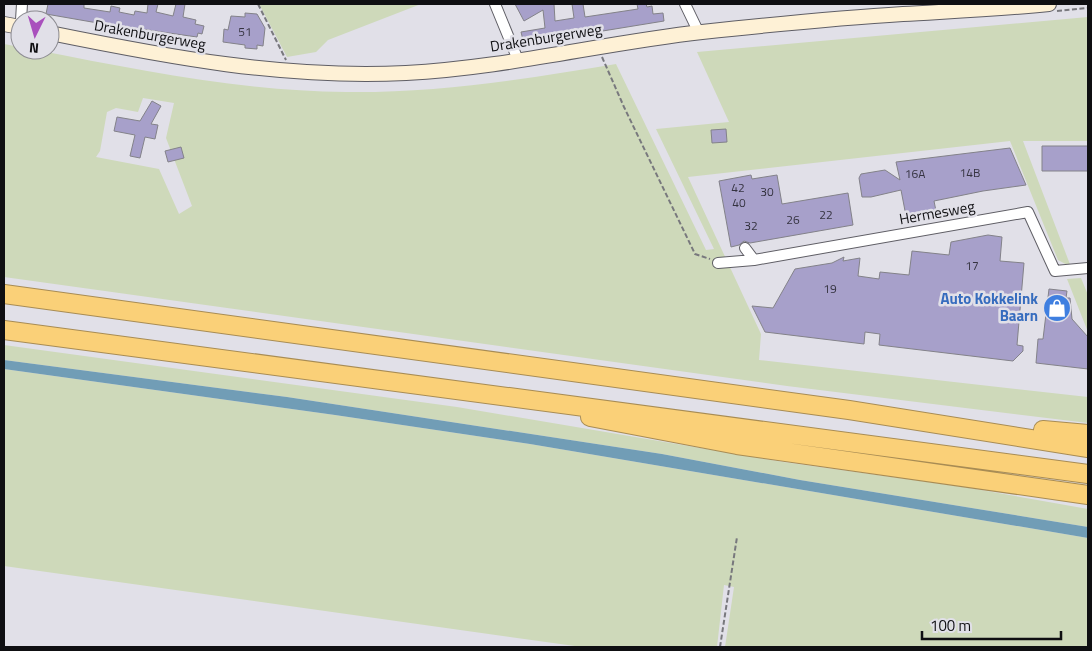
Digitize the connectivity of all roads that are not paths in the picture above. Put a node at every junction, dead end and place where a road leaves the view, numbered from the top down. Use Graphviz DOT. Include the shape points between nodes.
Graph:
graph roads {
  1 [pos="495,4"];
  2 [pos="685,4"];
  3 [pos="1049,4"];
  4 [pos="698,33"];
  5 [pos="60,35"];
  6 [pos="518,60"];
  7 [pos="746,248"];
  8 [pos="754,260"];
  9 [pos="718,263"];
  10 [pos="1088,268"];
  11 [pos="4,294"];
  12 [pos="4,330"];
  13 [pos="509,398"];
  14 [pos="849,410"];
  15 [pos="1088,434"];
  16 [pos="1088,448"];
  17 [pos="1088,474"];
  18 [pos="1088,495"];
  1 -- 6 [label="street"];
  2 -- 4 [label="street"];
  3 -- 4 [label="main road, Drakenburgerweg"];
  4 -- 6 [label="main road, Drakenburgerweg"];
  5 -- 6 [label="main road, Drakenburgerweg" via="238,67 292,72 405,73"];
  7 -- 8 [label="street"];
  8 -- 9 [label="street, Hermesweg"];
  8 -- 10 [label="street, Hermesweg" via="1028,212 1055,271"];
  11 -- 14 [label="highway"];
  12 -- 13 [label="highway"];
  13 -- 17 [label="highway"];
  13 -- 18 [label="highway" via="631,426 737,445"];
  14 -- 15 [label="highway"];
  14 -- 16 [label="highway"];
}
